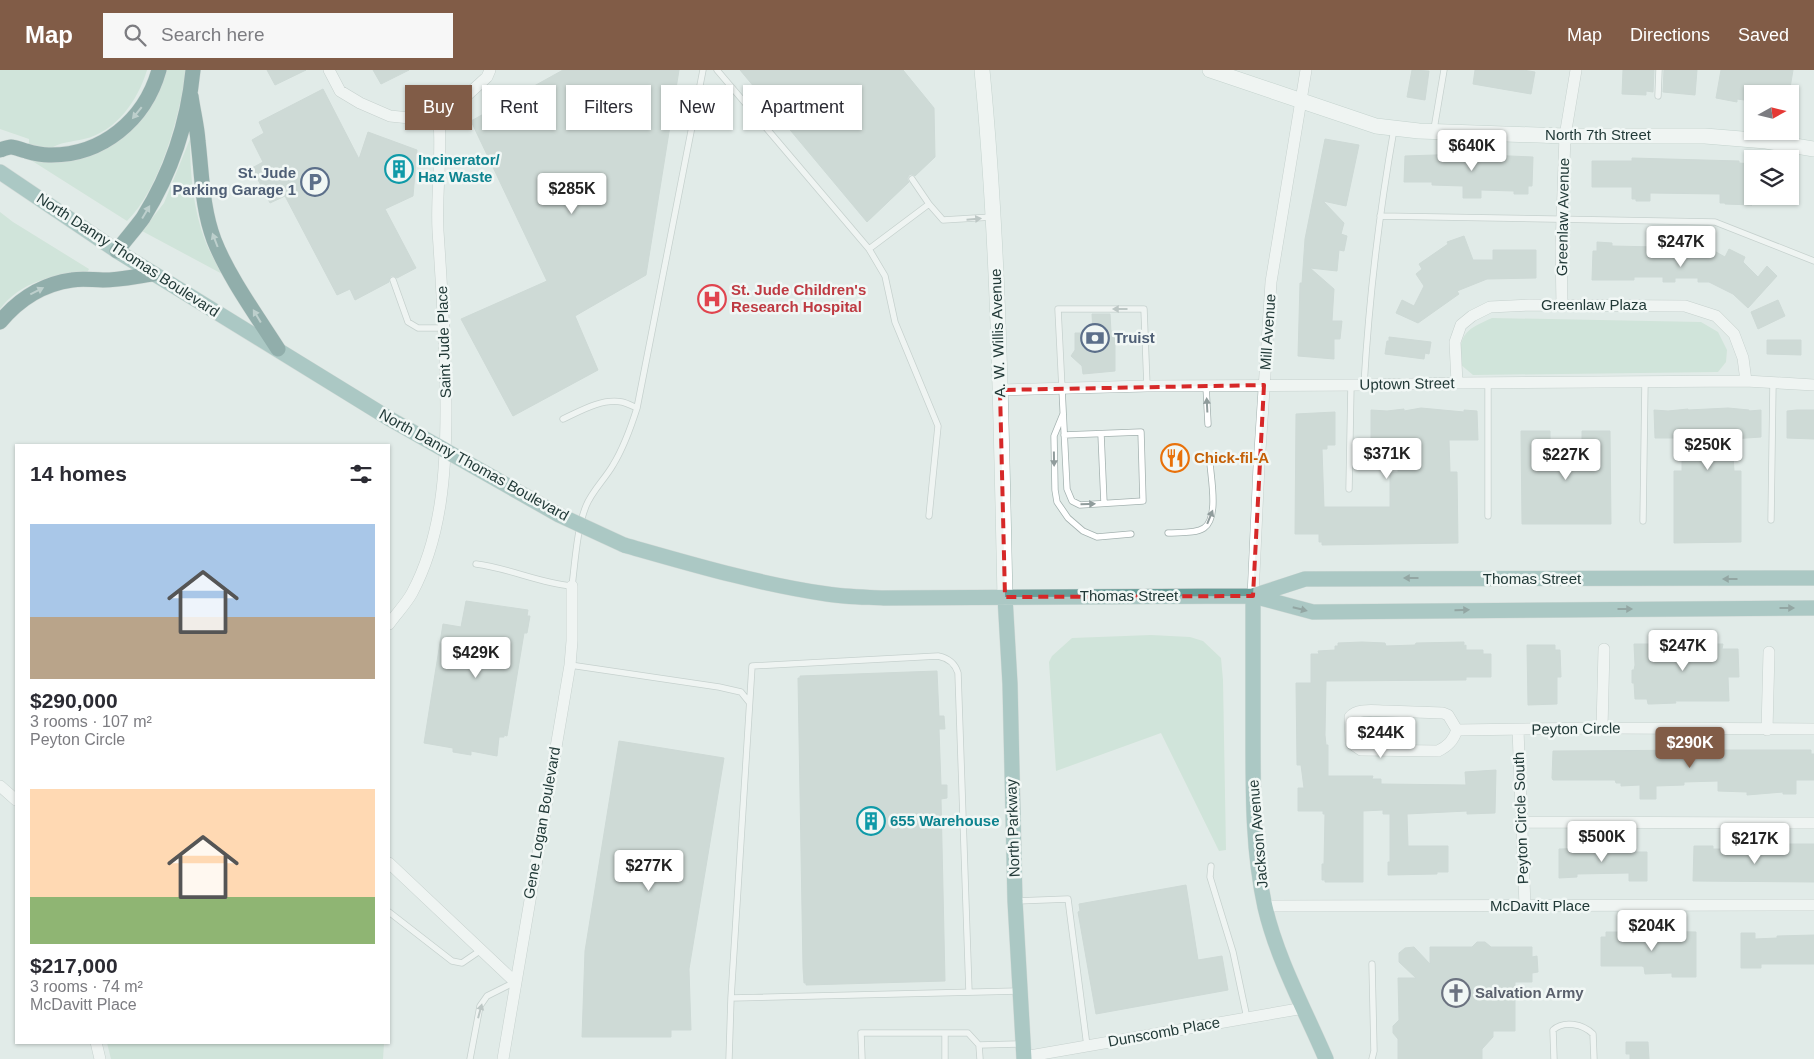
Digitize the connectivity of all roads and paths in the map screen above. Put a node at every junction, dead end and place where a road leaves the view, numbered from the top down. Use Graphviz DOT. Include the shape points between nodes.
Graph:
graph roads {
  1 [pos="159,70"];
  2 [pos="193,70"];
  3 [pos="329,70"];
  4 [pos="490,70"];
  5 [pos="703,70"];
  6 [pos="717,70"];
  7 [pos="982,70"];
  8 [pos="1210,70"];
  9 [pos="1306,70"];
  10 [pos="1444,70"];
  11 [pos="1576,70"];
  12 [pos="1659,70"];
  13 [pos="472,90"];
  14 [pos="191,96"];
  15 [pos="1658,96"];
  16 [pos="1300,102"];
  17 [pos="405,118"];
  18 [pos="1395,128"];
  19 [pos="439,130"];
  20 [pos="1434,132"];
  21 [pos="1565,136"];
  22 [pos="1814,149"];
  23 [pos="0,150"];
  24 [pos="0,172"];
  25 [pos="912,179"];
  26 [pos="928,204"];
  27 [pos="1380,216"];
  28 [pos="993,217"];
  29 [pos="1562,220"];
  30 [pos="869,249"];
  31 [pos="117,251"];
  32 [pos="1814,261"];
  33 [pos="154,274"];
  34 [pos="393,280"];
  35 [pos="1562,306"];
  36 [pos="0,322"];
  37 [pos="444,328"];
  38 [pos="278,349"];
  39 [pos="1746,381"];
  40 [pos="1645,382"];
  41 [pos="1456,383"];
  42 [pos="1488,383"];
  43 [pos="1773,383"];
  44 [pos="1264,385"];
  45 [pos="1351,385"];
  46 [pos="1364,385"];
  47 [pos="1814,385"];
  48 [pos="1147,386"];
  49 [pos="1206,386"];
  50 [pos="1062,389"];
  51 [pos="1000,390"];
  52 [pos="637,408"];
  53 [pos="1063,412"];
  54 [pos="563,419"];
  55 [pos="1208,424"];
  56 [pos="1102,434"];
  57 [pos="1064,435"];
  58 [pos="1210,463"];
  59 [pos="1349,489"];
  60 [pos="1104,503"];
  61 [pos="929,516"];
  62 [pos="1488,516"];
  63 [pos="1771,520"];
  64 [pos="1643,521"];
  65 [pos="1168,533"];
  66 [pos="1131,534"];
  67 [pos="476,564"];
  68 [pos="1814,578"];
  69 [pos="572,586"];
  70 [pos="1253,596"];
  71 [pos="1005,597"];
  72 [pos="1814,608"];
  73 [pos="390,623"];
  74 [pos="1604,649"];
  75 [pos="1769,652"];
  76 [pos="570,665"];
  77 [pos="750,702"];
  78 [pos="1602,728"];
  79 [pos="1814,729"];
  80 [pos="1457,730"];
  81 [pos="1518,730"];
  82 [pos="1767,730"];
  83 [pos="0,786"];
  84 [pos="15,799"];
  85 [pos="1521,822"];
  86 [pos="1814,823"];
  87 [pos="390,864"];
  88 [pos="1211,866"];
  89 [pos="1015,902"];
  90 [pos="1814,905"];
  91 [pos="1265,906"];
  92 [pos="1525,906"];
  93 [pos="390,913"];
  94 [pos="481,950"];
  95 [pos="1372,964"];
  96 [pos="515,982"];
  97 [pos="1020,991"];
  98 [pos="969,992"];
  99 [pos="731,998"];
  100 [pos="1304,1008"];
  101 [pos="1246,1018"];
  102 [pos="945,1033"];
  103 [pos="96,1044"];
  104 [pos="979,1045"];
  105 [pos="1087,1046"];
  106 [pos="1024,1053"];
  107 [pos="100,1059"];
  108 [pos="470,1059"];
  109 [pos="503,1059"];
  110 [pos="729,1059"];
  111 [pos="862,1059"];
  112 [pos="945,1059"];
  113 [pos="980,1059"];
  114 [pos="1326,1059"];
  115 [pos="1372,1059"];
  116 [pos="1554,1059"];
  117 [pos="1594,1059"];
  1 -- 23 [label="highway, one-way" via="151,91 134,118 111,138 68,154 47,155 12,147"];
  2 -- 14 [label="highway"];
  3 -- 17 [label="street" via="340,91 390,116"];
  4 -- 13 [label="street"];
  5 -- 52 [label="lane"];
  6 -- 30 [label="lane"];
  7 -- 28 [label="street, A. W. Willis Avenue"];
  8 -- 16 [label="street, North 7th Street"];
  9 -- 16 [label="street, Mill Avenue"];
  10 -- 20 [label="lane"];
  11 -- 21 [label="street, Greenlaw Avenue"];
  12 -- 15 [label="lane"];
  31 -- 14 [label="highway, one-way" via="142,219 163,180"];
  38 -- 14 [label="highway, one-way" via="223,261 214,238 202,188"];
  16 -- 18 [label="street, North 7th Street" via="1376,126"];
  16 -- 44 [label="street, Mill Avenue" via="1271,282"];
  18 -- 20 [label="street, North 7th Street"];
  18 -- 27 [label="lane"];
  19 -- 37 [label="street, Saint Jude Place" via="438,228"];
  20 -- 21 [label="street, North 7th Street"];
  21 -- 22 [label="street, North 7th Street" via="1705,136"];
  21 -- 29 [label="street, Greenlaw Avenue"];
  24 -- 31 [label="main road, North Danny Thomas Boulevard"];
  25 -- 26 [label="lane"];
  26 -- 28 [label="lane, one-way" via="943,220"];
  26 -- 30 [label="lane"];
  27 -- 29 [label="lane"];
  27 -- 46 [label="lane"];
  28 -- 51 [label="street, A. W. Willis Avenue"];
  29 -- 32 [label="lane" via="1715,222"];
  29 -- 35 [label="street, Greenlaw Avenue"];
  30 -- 61 [label="lane" via="885,276 895,322 938,426"];
  31 -- 33 [label="main road, North Danny Thomas Boulevard"];
  36 -- 33 [label="highway, one-way" via="19,302 58,282"];
  33 -- 38 [label="main road, North Danny Thomas Boulevard"];
  34 -- 37 [label="lane" via="408,322 418,328"];
  35 -- 39 [label="street, Greenlaw Plaza" via="1685,306 1716,316 1734,334 1743,358"];
  35 -- 41 [label="street, Greenlaw Plaza" via="1490,307 1472,316 1461,325 1454,342"];
  37 -- 73 [label="street, Saint Jude Place" via="446,454 442,497 428,554 411,594"];
  38 -- 71 [label="main road, North Danny Thomas Boulevard, bridge" via="390,419 559,515 624,545 707,569 829,594 884,598"];
  39 -- 40 [label="street, Uptown Street"];
  39 -- 43 [label="street, Uptown Street"];
  40 -- 42 [label="street, Uptown Street"];
  40 -- 64 [label="lane"];
  41 -- 42 [label="street, Uptown Street"];
  41 -- 46 [label="street, Uptown Street"];
  42 -- 62 [label="lane"];
  43 -- 47 [label="street, Uptown Street"];
  43 -- 63 [label="lane"];
  44 -- 45 [label="street, Uptown Street"];
  44 -- 49 [label="street, Uptown Street"];
  44 -- 70 [label="street, Mill Avenue"];
  45 -- 46 [label="street, Uptown Street"];
  45 -- 59 [label="lane"];
  48 -- 49 [label="street, Uptown Street"];
  48 -- 50 [label="street, Uptown Street"];
  48 -- 50 [label="lane, one-way" via="1144,309 1058,309"];
  55 -- 49 [label="lane, one-way"];
  50 -- 51 [label="street, Uptown Street"];
  50 -- 53 [label="lane"];
  51 -- 71 [label="street, A. W. Willis Avenue"];
  52 -- 54 [label="lane" via="621,402 605,403"];
  52 -- 69 [label="lane" via="613,466 586,506"];
  53 -- 57 [label="lane"];
  53 -- 66 [label="lane, one-way" via="1054,436 1057,502 1083,531 1096,536"];
  56 -- 57 [label="lane"];
  56 -- 60 [label="lane"];
  56 -- 60 [label="lane" via="1141,432 1144,501"];
  57 -- 60 [label="lane, one-way" via="1067,489 1072,500 1080,504"];
  65 -- 58 [label="lane, one-way" via="1204,528 1211,520"];
  67 -- 69 [label="lane" via="495,566 556,585"];
  68 -- 70 [label="main road, Thomas Street, one-way" via="1305,579"];
  69 -- 76 [label="street, Gene Logan Boulevard"];
  70 -- 71 [label="main road, Thomas Street"];
  70 -- 72 [label="main road, Thomas Street, one-way" via="1313,612"];
  70 -- 91 [label="main road, Jackson Avenue" via="1253,781 1257,856"];
  71 -- 89 [label="main road, North Parkway"];
  74 -- 78 [label="street"];
  75 -- 82 [label="street"];
  76 -- 77 [label="lane" via="719,687 741,692"];
  76 -- 96 [label="street, Gene Logan Boulevard"];
  77 -- 98 [label="lane" via="752,666 938,656 954,664 958,673"];
  77 -- 99 [label="lane"];
  78 -- 81 [label="street, Peyton Circle"];
  78 -- 82 [label="street, Peyton Circle"];
  79 -- 82 [label="street, Peyton Circle"];
  80 -- 80 [label="street" via="1443,712 1356,712 1350,717 1351,743 1361,750 1438,751 1448,746"];
  80 -- 81 [label="street, Peyton Circle"];
  81 -- 85 [label="street, Peyton Circle South"];
  83 -- 84 [label="street"];
  85 -- 86 [label="street"];
  85 -- 92 [label="street, Peyton Circle South"];
  87 -- 94 [label="street"];
  88 -- 101 [label="lane" via="1210,877 1234,952"];
  89 -- 97 [label="main road, North Parkway"];
  89 -- 105 [label="lane" via="1068,899"];
  90 -- 92 [label="street, McDavitt Place"];
  91 -- 92 [label="street, McDavitt Place"];
  91 -- 100 [label="main road, Jackson Avenue" via="1278,949"];
  93 -- 94 [label="lane" via="452,961 462,963"];
  94 -- 96 [label="street"];
  95 -- 115 [label="lane"];
  108 -- 96 [label="lane, one-way" via="480,1006 486,996"];
  96 -- 109 [label="street, Gene Logan Boulevard"];
  97 -- 98 [label="lane"];
  97 -- 106 [label="main road, North Parkway"];
  98 -- 99 [label="lane"];
  99 -- 110 [label="lane"];
  100 -- 101 [label="street, Dunscomb Place"];
  100 -- 114 [label="main road, Jackson Avenue"];
  101 -- 105 [label="street, Dunscomb Place"];
  102 -- 104 [label="lane" via="968,1033"];
  102 -- 111 [label="lane" via="861,1033"];
  102 -- 112 [label="lane"];
  103 -- 107 [label="street"];
  104 -- 106 [label="lane"];
  104 -- 113 [label="lane"];
  105 -- 106 [label="street, Dunscomb Place"];
  116 -- 117 [label="lane" via="1553,1030 1574,1024 1593,1034"];
}
